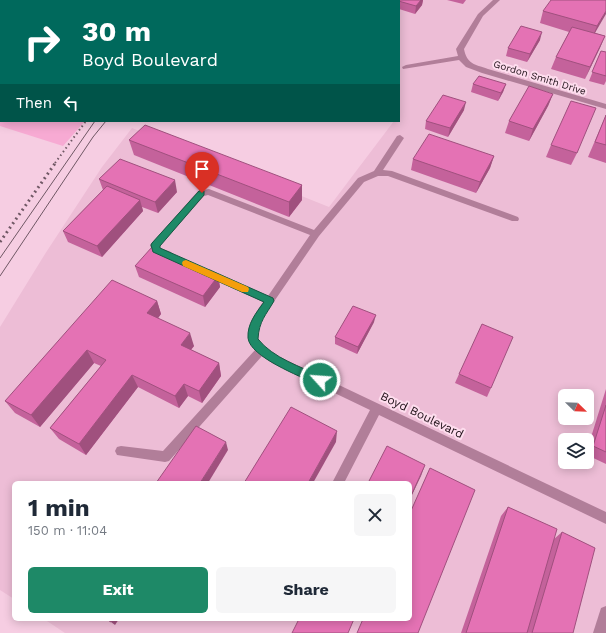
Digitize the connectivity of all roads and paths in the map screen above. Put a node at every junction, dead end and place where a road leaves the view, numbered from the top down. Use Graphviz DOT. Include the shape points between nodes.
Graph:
graph roads {
  1 [pos="496,0"];
  2 [pos="462,57"];
  3 [pos="406,67"];
  4 [pos="606,107"];
  5 [pos="400,138"];
  6 [pos="377,173"];
  7 [pos="515,219"];
  8 [pos="316,234"];
  9 [pos="178,259"];
  10 [pos="199,269"];
  11 [pos="270,301"];
  12 [pos="261,350"];
  13 [pos="377,408"];
  14 [pos="121,451"];
  15 [pos="339,481"];
  16 [pos="606,518"];
  17 [pos="606,613"];
  18 [pos="600,633"];
  1 -- 2 [label="street" via="480,15 460,49"];
  2 -- 3 [label="street"];
  2 -- 4 [label="street, Gordon Smith Drive" via="470,65 486,71"];
  5 -- 6 [label="street"];
  6 -- 7 [label="street" via="389,173"];
  6 -- 8 [label="street" via="361,180"];
  8 -- 9 [label="street" via="209,192 202,193 155,245 156,250"];
  8 -- 11 [label="street"];
  10 -- 11 [label="street"];
  11 -- 12 [label="street" via="258,317 254,328 253,340"];
  12 -- 13 [label="street, Boyd Boulevard" via="276,360"];
  12 -- 14 [label="street" via="165,457"];
  13 -- 15 [label="street"];
  13 -- 16 [label="street, Boyd Boulevard"];
  17 -- 18 [label="street"];
}
